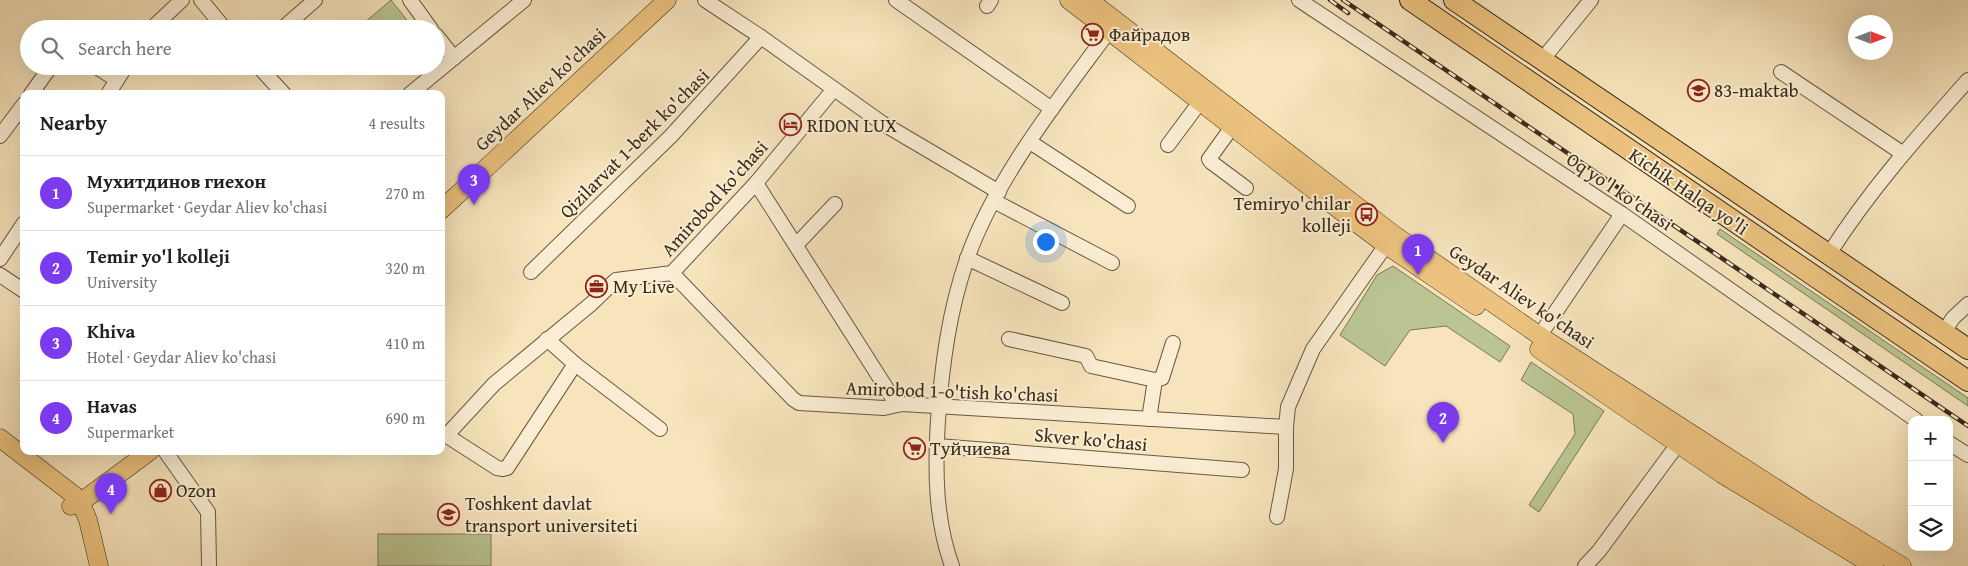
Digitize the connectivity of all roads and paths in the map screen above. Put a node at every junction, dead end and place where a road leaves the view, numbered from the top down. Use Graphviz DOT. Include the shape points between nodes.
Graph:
graph roads {
  1 [pos="182,0"];
  2 [pos="201,0"];
  3 [pos="315,0"];
  4 [pos="410,0"];
  5 [pos="524,0"];
  6 [pos="654,0"];
  7 [pos="668,0"];
  8 [pos="705,0"];
  9 [pos="896,0"];
  10 [pos="1069,0"];
  11 [pos="1089,0"];
  12 [pos="1299,0"];
  13 [pos="1410,0"];
  14 [pos="1454,0"];
  15 [pos="1591,0"];
  16 [pos="161,20"];
  17 [pos="218,20"];
  18 [pos="292,20"];
  19 [pos="424,20"];
  20 [pos="1113,26"];
  21 [pos="761,37"];
  22 [pos="445,46"];
  23 [pos="454,58"];
  24 [pos="1542,60"];
  25 [pos="445,65"];
  26 [pos="1782,72"];
  27 [pos="45,75"];
  28 [pos="109,75"];
  29 [pos="120,75"];
  30 [pos="266,75"];
  31 [pos="433,75"];
  32 [pos="117,80"];
  33 [pos="1968,80"];
  34 [pos="34,90"];
  35 [pos="111,90"];
  36 [pos="280,90"];
  37 [pos="415,90"];
  38 [pos="834,90"];
  39 [pos="1200,102"];
  40 [pos="20,109"];
  41 [pos="1052,109"];
  42 [pos="1232,127"];
  43 [pos="0,136"];
  44 [pos="1030,142"];
  45 [pos="1168,145"];
  46 [pos="1902,153"];
  47 [pos="756,183"];
  48 [pos="1246,188"];
  49 [pos="996,196"];
  50 [pos="445,197"];
  51 [pos="835,204"];
  52 [pos="445,206"];
  53 [pos="1128,206"];
  54 [pos="1622,214"];
  55 [pos="20,230"];
  56 [pos="1390,240"];
  57 [pos="796,245"];
  58 [pos="1829,254"];
  59 [pos="967,258"];
  60 [pos="0,259"];
  61 [pos="1112,263"];
  62 [pos="531,272"];
  63 [pos="672,273"];
  64 [pos="0,275"];
  65 [pos="20,288"];
  66 [pos="1062,303"];
  67 [pos="1968,304"];
  68 [pos="1944,332"];
  69 [pos="547,339"];
  70 [pos="1009,340"];
  71 [pos="1537,340"];
  72 [pos="1173,343"];
  73 [pos="1968,348"];
  74 [pos="575,364"];
  75 [pos="1155,380"];
  76 [pos="1968,381"];
  77 [pos="902,404"];
  78 [pos="939,407"];
  79 [pos="1910,416"];
  80 [pos="1149,419"];
  81 [pos="1286,427"];
  82 [pos="660,429"];
  83 [pos="445,432"];
  84 [pos="445,434"];
  85 [pos="0,438"];
  86 [pos="1683,438"];
  87 [pos="937,446"];
  88 [pos="1953,446"];
  89 [pos="0,450"];
  90 [pos="20,455"];
  91 [pos="21,455"];
  92 [pos="133,455"];
  93 [pos="144,455"];
  94 [pos="167,455"];
  95 [pos="1968,456"];
  96 [pos="1242,470"];
  97 [pos="76,501"];
  98 [pos="1805,516"];
  99 [pos="1277,517"];
  100 [pos="88,566"];
  101 [pos="99,566"];
  102 [pos="210,566"];
  103 [pos="952,566"];
  104 [pos="1584,566"];
  105 [pos="1874,566"];
  106 [pos="1902,566"];
  1 -- 16 [label="street"];
  2 -- 17 [label="street"];
  3 -- 18 [label="street"];
  4 -- 19 [label="street"];
  5 -- 23 [label="street"];
  6 -- 50 [label="main road, Geydar Aliev ko'chasi"];
  7 -- 52 [label="main road, Geydar Aliev ko'chasi"];
  8 -- 21 [label="street"];
  9 -- 41 [label="street"];
  10 -- 20 [label="main road, Geydar Aliev ko'chasi"];
  11 -- 20 [label="main road, Geydar Aliev ko'chasi"];
  12 -- 54 [label="street, Oq yo'l ko'chasi"];
  13 -- 76 [label="highway, Kichik Halqa yo'li"];
  14 -- 24 [label="highway, Kichik Halqa yo'li"];
  15 -- 24 [label="street"];
  20 -- 39 [label="main road, Geydar Aliev ko'chasi"];
  20 -- 41 [label="street"];
  20 -- 56 [label="main road, Geydar Aliev ko'chasi"];
  21 -- 38 [label="street"];
  21 -- 62 [label="street, Qizilarvat 1-berk ko'chasi" via="672,136"];
  22 -- 23 [label="street"];
  23 -- 25 [label="street"];
  24 -- 58 [label="highway, Kichik Halqa yo'li"];
  26 -- 46 [label="street"];
  27 -- 34 [label="street"];
  28 -- 32 [label="street"];
  29 -- 32 [label="street"];
  30 -- 36 [label="street"];
  31 -- 37 [label="street"];
  32 -- 35 [label="street"];
  33 -- 46 [label="street"];
  38 -- 47 [label="street, Amirobod ko'chasi"];
  38 -- 49 [label="street"];
  39 -- 42 [label="main road, Geydar Aliev ko'chasi"];
  39 -- 45 [label="street"];
  40 -- 43 [label="street"];
  41 -- 44 [label="street"];
  42 -- 48 [label="street" via="1209,159"];
  42 -- 56 [label="main road, Geydar Aliev ko'chasi"];
  44 -- 49 [label="street"];
  44 -- 53 [label="street"];
  46 -- 58 [label="street" via="1841,233"];
  47 -- 57 [label="street"];
  47 -- 63 [label="street, Amirobod ko'chasi"];
  49 -- 59 [label="street"];
  49 -- 61 [label="street"];
  51 -- 57 [label="street"];
  54 -- 71 [label="street"];
  54 -- 79 [label="street, Oq yo'l ko'chasi"];
  55 -- 60 [label="street"];
  56 -- 71 [label="main road, Geydar Aliev ko'chasi"];
  56 -- 81 [label="street" via="1313,350 1288,407"];
  57 -- 77 [label="street" via="892,397"];
  58 -- 68 [label="highway, Kichik Halqa yo'li"];
  59 -- 66 [label="street"];
  59 -- 78 [label="street" via="948,332"];
  63 -- 69 [label="street, Amirobod ko'chasi" via="616,280"];
  63 -- 77 [label="street, Amirobod 1-o'tish ko'chasi" via="796,402 884,408"];
  64 -- 65 [label="street"];
  67 -- 68 [label="street"];
  68 -- 73 [label="highway, Kichik Halqa yo'li"];
  69 -- 74 [label="street"];
  69 -- 83 [label="street, Amirobod ko'chasi"];
  70 -- 75 [label="street" via="1086,356 1091,366"];
  71 -- 86 [label="main road, Geydar Aliev ko'chasi"];
  72 -- 75 [label="street" via="1162,378"];
  74 -- 82 [label="street"];
  74 -- 84 [label="street" via="507,468 497,468"];
  75 -- 80 [label="street"];
  77 -- 78 [label="street, Amirobod 1-o'tish ko'chasi"];
  78 -- 80 [label="street, Amirobod 1-o'tish ko'chasi"];
  78 -- 87 [label="street"];
  80 -- 81 [label="street, Amirobod 1-o'tish ko'chasi"];
  81 -- 99 [label="street" via="1286,469"];
  85 -- 90 [label="main road"];
  86 -- 98 [label="main road, Geydar Aliev ko'chasi"];
  86 -- 104 [label="street" via="1599,551"];
  87 -- 96 [label="street, Skver ko'chasi"];
  87 -- 103 [label="street" via="939,512"];
  88 -- 95 [label="street"];
  89 -- 97 [label="main road"];
  91 -- 97 [label="main road"];
  92 -- 97 [label="main road"];
  93 -- 97 [label="main road"];
  94 -- 102 [label="street" via="208,512"];
  97 -- 100 [label="main road" via="76,518"];
  97 -- 101 [label="main road" via="88,520"];
  98 -- 105 [label="main road, Geydar Aliev ko'chasi"];
  98 -- 106 [label="main road, Geydar Aliev ko'chasi"];
}
